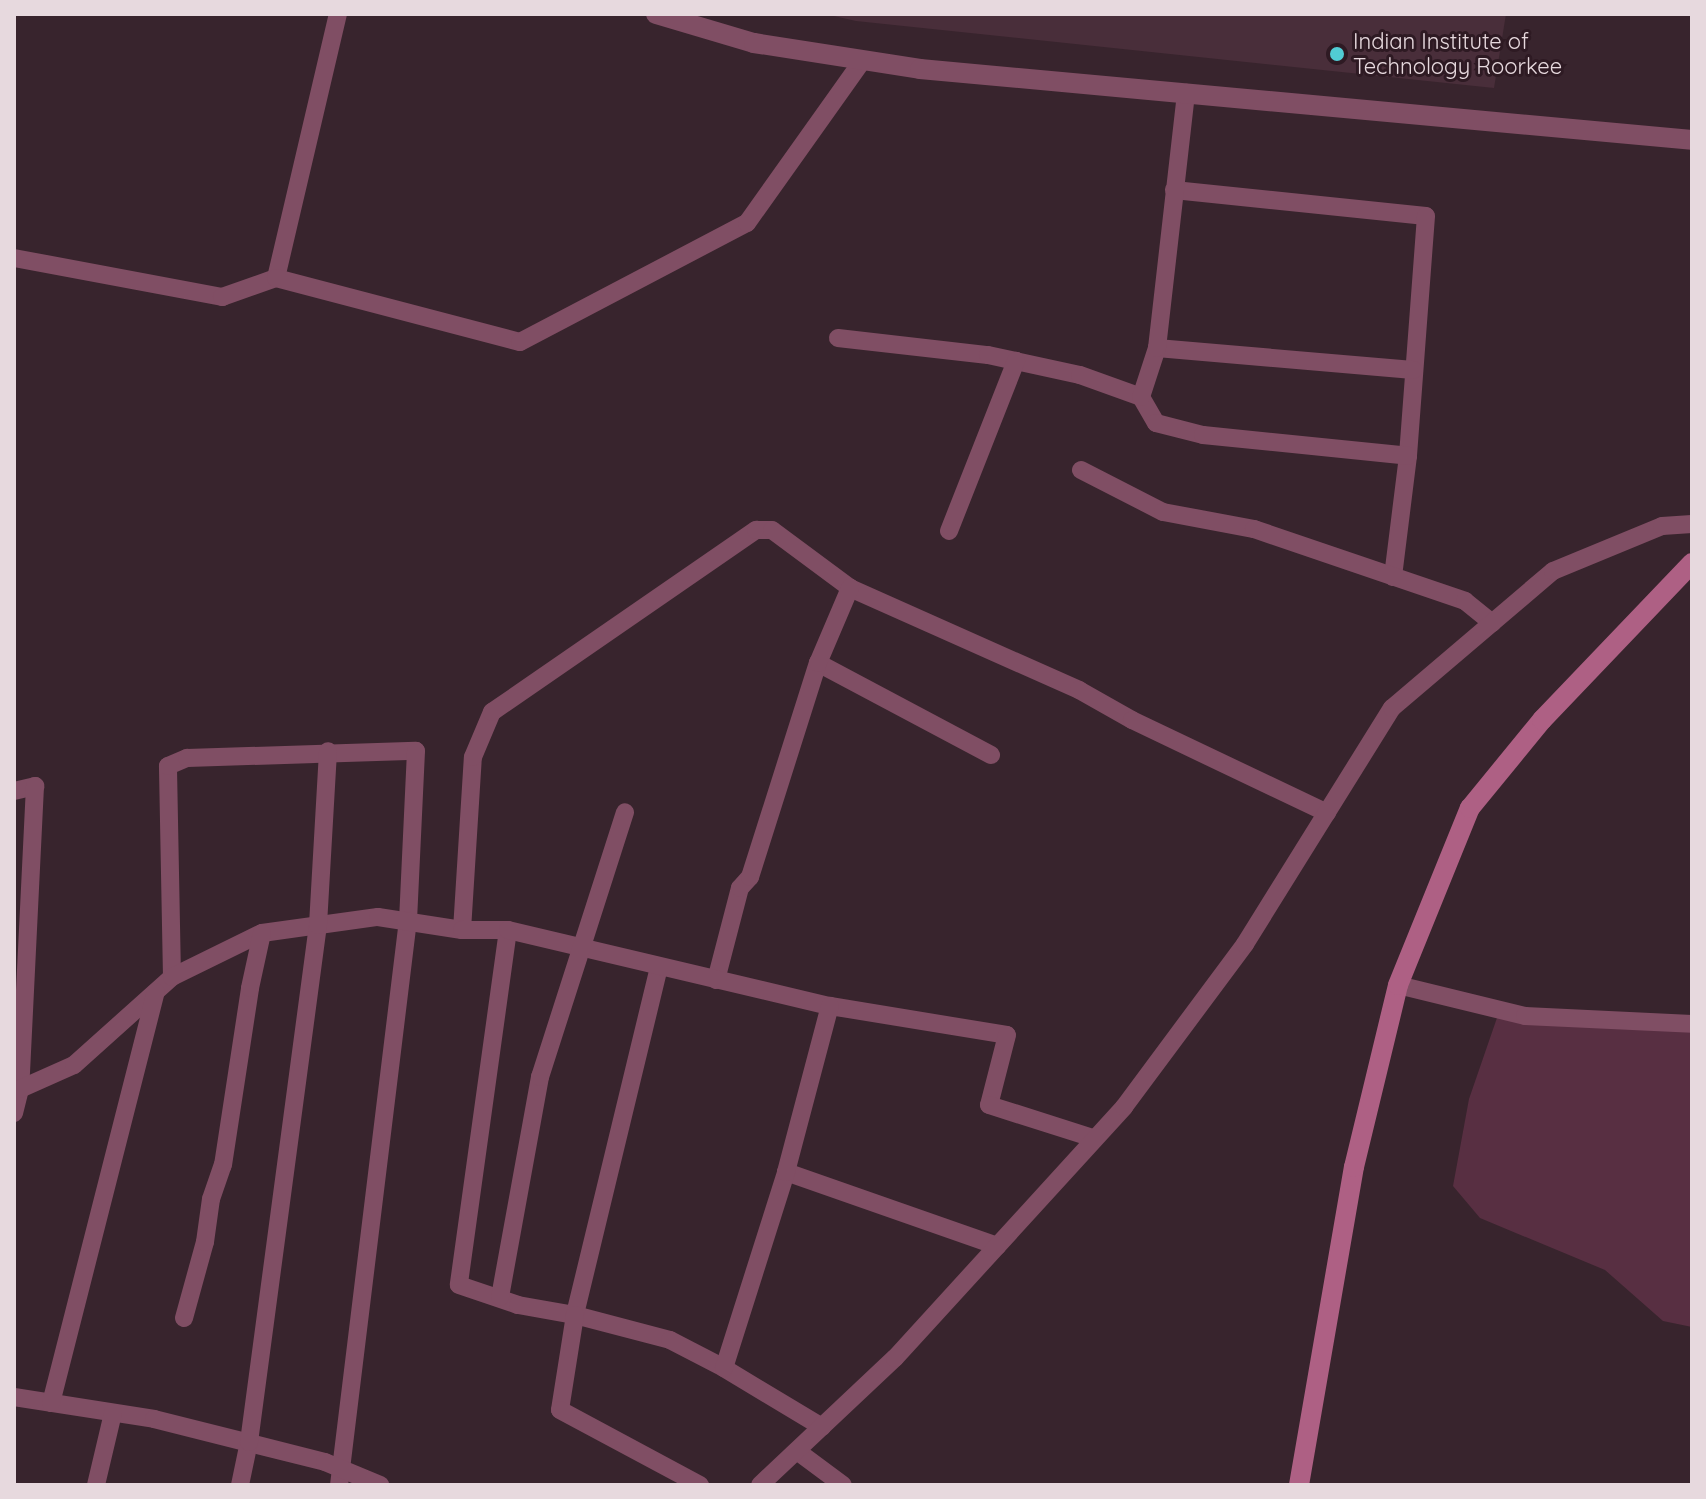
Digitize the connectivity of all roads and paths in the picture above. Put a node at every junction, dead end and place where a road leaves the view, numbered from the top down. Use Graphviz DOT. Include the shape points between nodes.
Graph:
graph roads {
  1 [pos="338,14"];
  2 [pos="656,14"];
  3 [pos="863,60"];
  4 [pos="1186,93"];
  5 [pos="1692,140"];
  6 [pos="1174,190"];
  7 [pos="14,258"];
  8 [pos="276,278"];
  9 [pos="838,338"];
  10 [pos="1157,348"];
  11 [pos="1016,361"];
  12 [pos="1413,370"];
  13 [pos="1141,397"];
  14 [pos="1408,456"];
  15 [pos="1081,470"];
  16 [pos="1692,524"];
  17 [pos="949,531"];
  18 [pos="1692,563"];
  19 [pos="1393,577"];
  20 [pos="850,588"];
  21 [pos="1492,623"];
  22 [pos="818,663"];
  23 [pos="328,751"];
  24 [pos="991,755"];
  25 [pos="14,791"];
  26 [pos="625,812"];
  27 [pos="1327,813"];
  28 [pos="408,920"];
  29 [pos="318,925"];
  30 [pos="462,930"];
  31 [pos="508,930"];
  32 [pos="262,933"];
  33 [pos="579,947"];
  34 [pos="659,967"];
  35 [pos="172,977"];
  36 [pos="716,980"];
  37 [pos="1398,985"];
  38 [pos="156,992"];
  39 [pos="830,1006"];
  40 [pos="1692,1024"];
  41 [pos="17,1089"];
  42 [pos="14,1113"];
  43 [pos="1093,1138"];
  44 [pos="786,1172"];
  45 [pos="997,1246"];
  46 [pos="500,1297"];
  47 [pos="575,1315"];
  48 [pos="184,1318"];
  49 [pos="724,1368"];
  50 [pos="14,1397"];
  51 [pos="51,1403"];
  52 [pos="113,1413"];
  53 [pos="822,1427"];
  54 [pos="249,1442"];
  55 [pos="797,1451"];
  56 [pos="339,1476"];
  57 [pos="96,1485"];
  58 [pos="240,1485"];
  59 [pos="380,1485"];
  60 [pos="700,1485"];
  61 [pos="760,1485"];
  62 [pos="843,1485"];
  63 [pos="1299,1485"];
  1 -- 8 [label="street"];
  2 -- 3 [label="street" via="754,43"];
  3 -- 4 [label="street"];
  3 -- 8 [label="street" via="747,223 520,342"];
  4 -- 5 [label="street"];
  4 -- 6 [label="street"];
  6 -- 10 [label="street"];
  6 -- 12 [label="street" via="1426,216"];
  7 -- 8 [label="street" via="222,297"];
  9 -- 11 [label="street"];
  10 -- 12 [label="street"];
  10 -- 13 [label="street"];
  11 -- 13 [label="street" via="1080,375"];
  11 -- 17 [label="street"];
  12 -- 14 [label="street"];
  13 -- 14 [label="street" via="1156,423 1203,435"];
  14 -- 19 [label="street"];
  15 -- 19 [label="street" via="1163,512 1254,529"];
  16 -- 21 [label="street" via="1662,526 1553,571"];
  18 -- 37 [label="main road" via="1542,720 1470,808"];
  19 -- 21 [label="street" via="1465,601"];
  20 -- 22 [label="street"];
  20 -- 27 [label="street" via="1079,690"];
  20 -- 30 [label="street" via="772,530 756,530 492,712 473,757"];
  21 -- 27 [label="street" via="1392,708"];
  22 -- 24 [label="street"];
  22 -- 36 [label="street" via="750,877 740,888"];
  23 -- 28 [label="street" via="416,751"];
  23 -- 29 [label="street"];
  23 -- 35 [label="street" via="187,758 168,766"];
  25 -- 41 [label="street" via="35,786"];
  26 -- 33 [label="street"];
  27 -- 43 [label="street" via="1245,944 1124,1107"];
  28 -- 29 [label="street" via="378,917"];
  28 -- 30 [label="street"];
  28 -- 56 [label="street"];
  29 -- 32 [label="street"];
  29 -- 54 [label="street"];
  30 -- 31 [label="street"];
  31 -- 33 [label="street"];
  31 -- 46 [label="street" via="459,1285"];
  32 -- 35 [label="street"];
  32 -- 48 [label="street" via="223,1165"];
  33 -- 34 [label="street"];
  33 -- 46 [label="street" via="540,1077"];
  34 -- 36 [label="street"];
  34 -- 47 [label="street"];
  35 -- 38 [label="street"];
  36 -- 39 [label="street"];
  37 -- 40 [label="street" via="1525,1016"];
  37 -- 63 [label="main road" via="1354,1167"];
  38 -- 41 [label="street" via="74,1065"];
  38 -- 51 [label="street"];
  39 -- 43 [label="street" via="1007,1035 989,1105"];
  39 -- 44 [label="street"];
  41 -- 42 [label="street"];
  43 -- 45 [label="street"];
  44 -- 45 [label="street"];
  44 -- 49 [label="street"];
  45 -- 53 [label="street" via="895,1358"];
  46 -- 47 [label="street"];
  47 -- 49 [label="street" via="670,1340"];
  47 -- 60 [label="street" via="560,1410"];
  49 -- 53 [label="street"];
  50 -- 51 [label="street"];
  51 -- 52 [label="street"];
  52 -- 54 [label="street"];
  52 -- 57 [label="street"];
  53 -- 55 [label="street"];
  54 -- 56 [label="street"];
  54 -- 58 [label="street"];
  55 -- 61 [label="street"];
  55 -- 62 [label="street"];
  56 -- 59 [label="street"];
}
